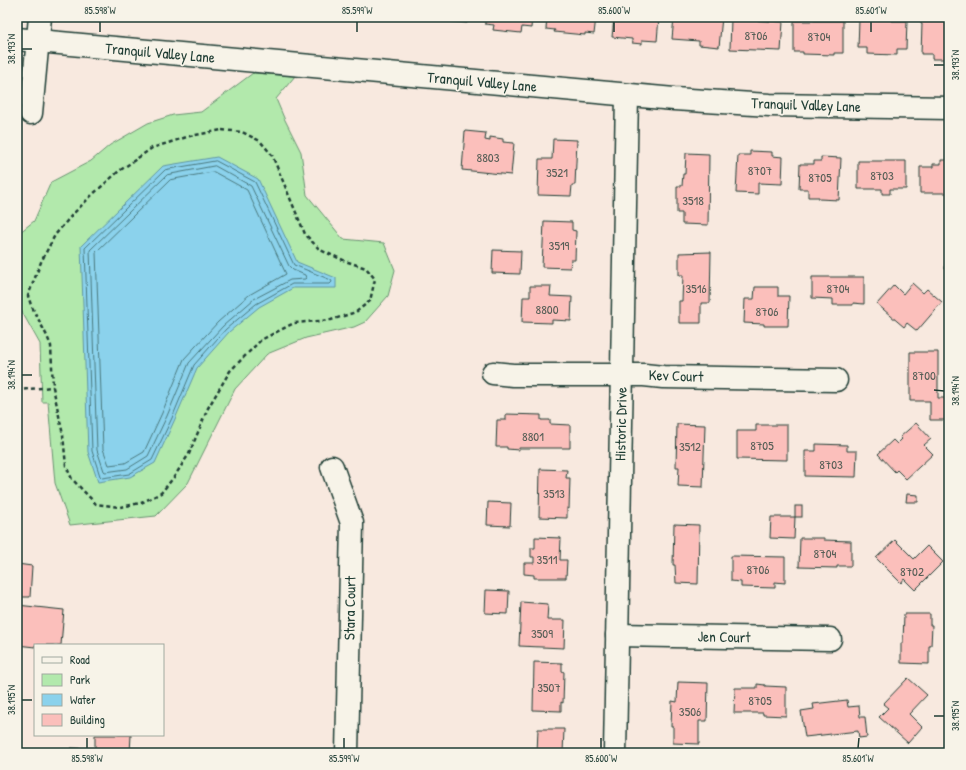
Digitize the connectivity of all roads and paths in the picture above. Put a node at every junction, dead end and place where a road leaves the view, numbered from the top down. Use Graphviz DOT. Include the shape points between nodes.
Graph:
graph roads {
  1 [pos="40,17"];
  2 [pos="27,40"];
  3 [pos="627,95"];
  4 [pos="949,108"];
  5 [pos="30,112"];
  6 [pos="493,373"];
  7 [pos="622,375"];
  8 [pos="836,380"];
  9 [pos="53,388"];
  10 [pos="17,390"];
  11 [pos="332,467"];
  12 [pos="617,635"];
  13 [pos="830,639"];
  14 [pos="347,753"];
  15 [pos="615,753"];
  1 -- 2 [label="street"];
  2 -- 3 [label="street, Tranquil Valley Lane"];
  2 -- 5 [label="street"];
  3 -- 4 [label="street, Tranquil Valley Lane" via="770,105"];
  3 -- 7 [label="street, Historic Drive"];
  6 -- 7 [label="street, Kev Court"];
  7 -- 8 [label="street, Kev Court"];
  7 -- 12 [label="street, Historic Drive"];
  9 -- 9 [label="path" via="63,434 66,466 72,479 96,504 120,507 141,503 161,493 174,476 230,371 261,340 294,323 331,320 356,312 370,301 375,279 366,268 320,250 306,234 272,154 260,141 242,132 222,130 190,136 152,148 120,171 72,215 55,235 41,262 28,296 51,346"];
  9 -- 10 [label="path"];
  11 -- 14 [label="street, Stara Court" via="352,523"];
  12 -- 13 [label="street, Jen Court"];
  12 -- 15 [label="street, Historic Drive"];
}
